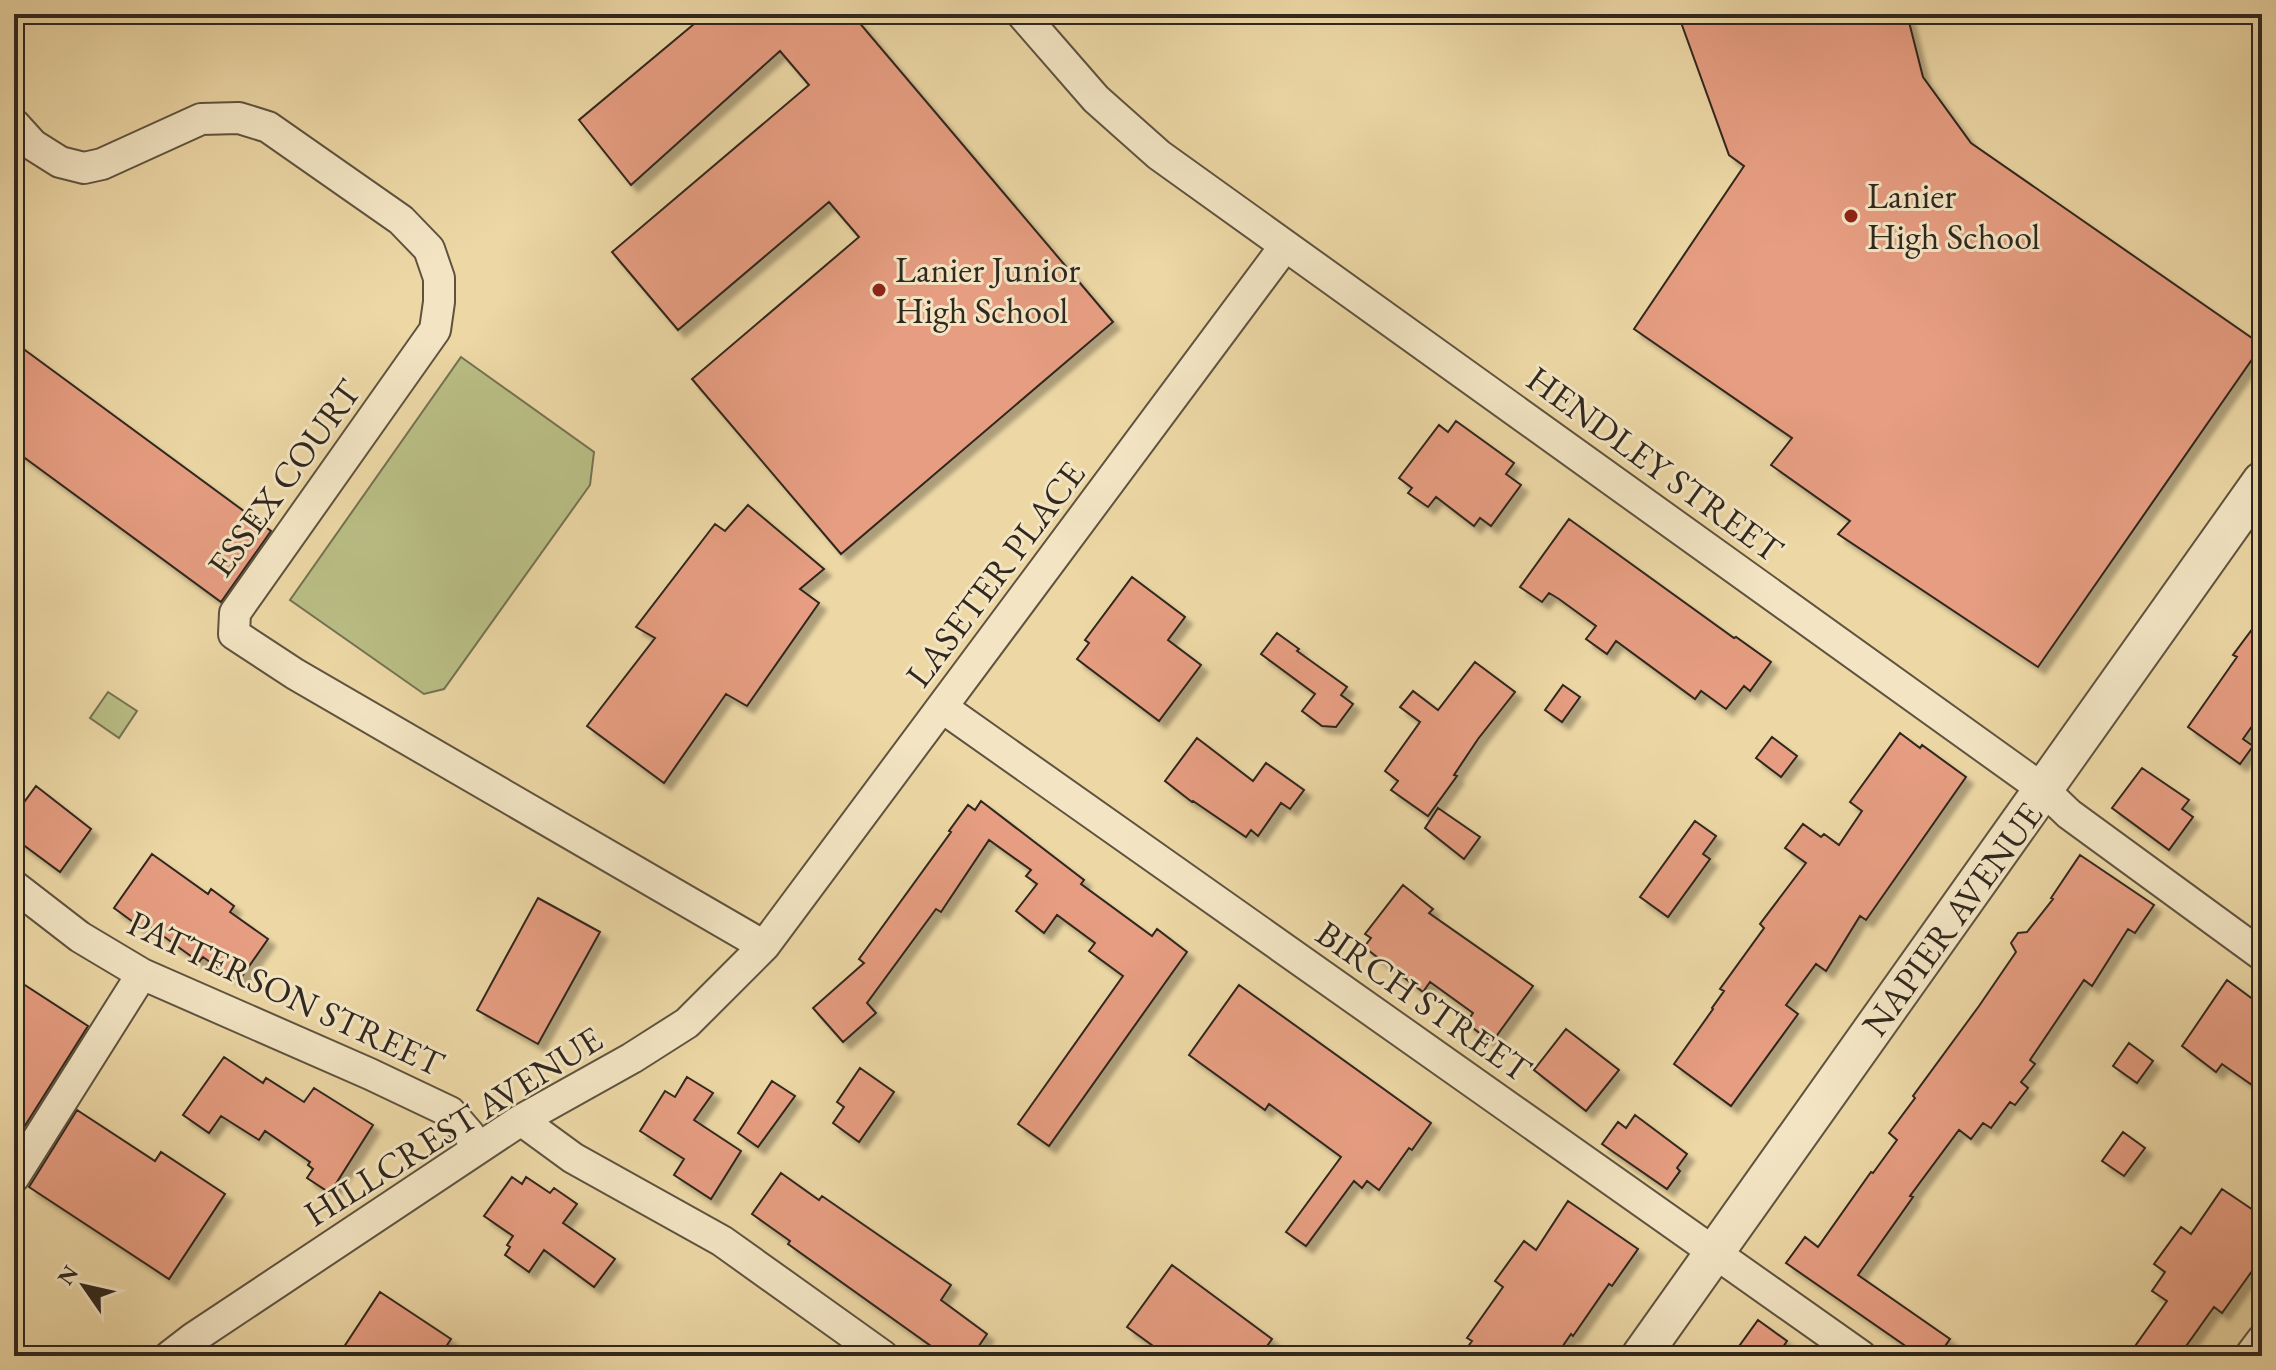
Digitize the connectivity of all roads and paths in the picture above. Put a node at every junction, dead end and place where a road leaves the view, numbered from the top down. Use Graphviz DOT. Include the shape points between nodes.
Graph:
graph roads {
  1 [pos="1022,14"];
  2 [pos="14,124"];
  3 [pos="1285,246"];
  4 [pos="2262,481"];
  5 [pos="943,708"];
  6 [pos="2044,790"];
  7 [pos="14,886"];
  8 [pos="764,946"];
  9 [pos="2262,955"];
  10 [pos="142,974"];
  11 [pos="521,1120"];
  12 [pos="477,1149"];
  13 [pos="14,1177"];
  14 [pos="1714,1253"];
  15 [pos="2262,1340"];
  16 [pos="170,1356"];
  17 [pos="883,1356"];
  18 [pos="1641,1356"];
  19 [pos="1861,1356"];
  20 [pos="2250,1356"];
  1 -- 3 [label="street, HENDLEY STREET" via="1096,99 1149,146"];
  2 -- 8 [label="street, ESSEX COURT" via="33,145 60,162 84,168 201,119 239,118 268,127 401,220 429,249 439,278 435,330 235,613 234,634"];
  3 -- 5 [label="street, LASETER PLACE"];
  3 -- 6 [label="street, HENDLEY STREET"];
  4 -- 6 [label="street, NAPIER AVENUE"];
  5 -- 8 [label="street, LASETER PLACE"];
  5 -- 14 [label="street, BIRCH STREET"];
  6 -- 9 [label="street, HENDLEY STREET" via="2069,814"];
  6 -- 14 [label="street, NAPIER AVENUE"];
  7 -- 10 [label="street, PATTERSON STREET" via="80,937"];
  8 -- 11 [label="street, HILLCREST AVENUE" via="687,1023"];
  10 -- 12 [label="street, PATTERSON STREET" via="450,1112"];
  10 -- 13 [label="street"];
  11 -- 12 [label="street, HILLCREST AVENUE"];
  11 -- 17 [label="street" via="573,1158 722,1241"];
  12 -- 16 [label="street, HILLCREST AVENUE"];
  14 -- 18 [label="street, NAPIER AVENUE"];
  14 -- 19 [label="street, BIRCH STREET"];
  15 -- 20 [label="street"];
}
